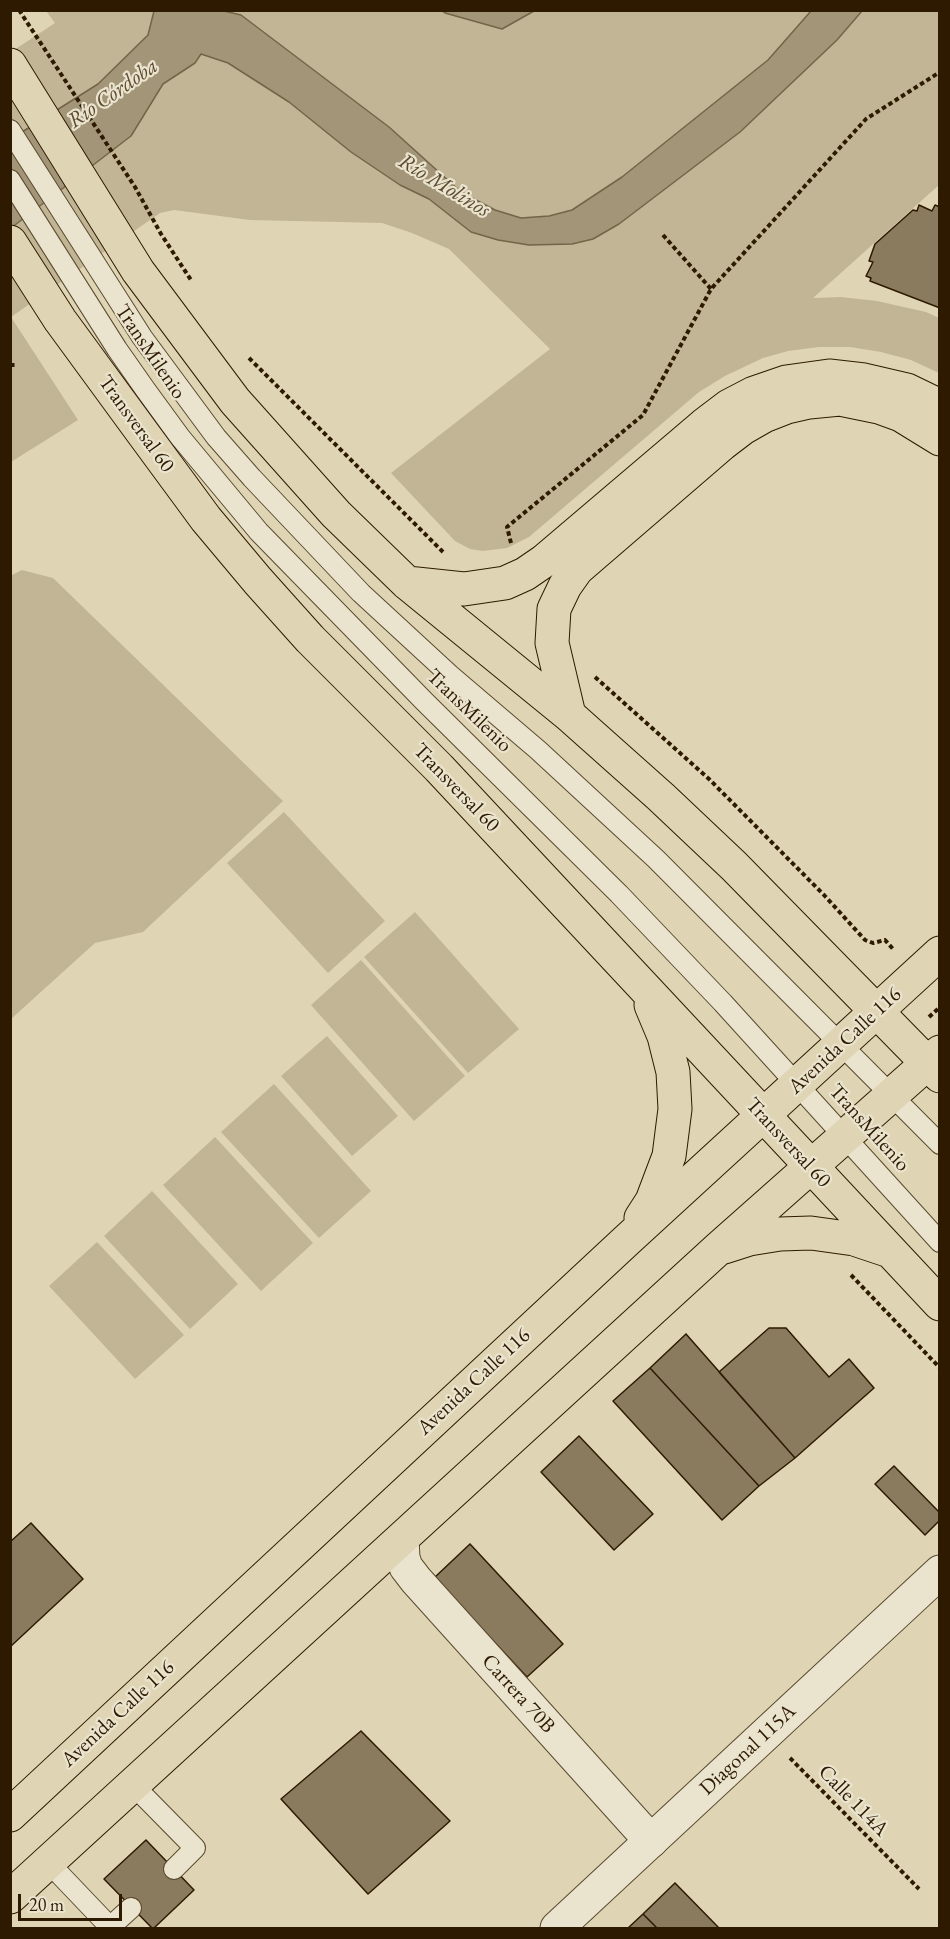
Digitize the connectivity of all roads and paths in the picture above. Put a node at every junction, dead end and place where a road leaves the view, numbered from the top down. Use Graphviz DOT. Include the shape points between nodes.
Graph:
graph roads {
  1 [pos="19,10"];
  2 [pos="10,66"];
  3 [pos="939,72"];
  4 [pos="10,130"];
  5 [pos="10,180"];
  6 [pos="663,235"];
  7 [pos="10,242"];
  8 [pos="170,250"];
  9 [pos="124,280"];
  10 [pos="711,289"];
  11 [pos="17,364"];
  12 [pos="10,365"];
  13 [pos="939,406"];
  14 [pos="939,439"];
  15 [pos="507,527"];
  16 [pos="407,583"];
  17 [pos="569,715"];
  18 [pos="939,953"];
  19 [pos="628,970"];
  20 [pos="876,1012"];
  21 [pos="842,1044"];
  22 [pos="935,1064"];
  23 [pos="797,1085"];
  24 [pos="892,1095"];
  25 [pos="763,1117"];
  26 [pos="844,1137"];
  27 [pos="939,1144"];
  28 [pos="810,1167"];
  29 [pos="626,1241"];
  30 [pos="939,1242"];
  31 [pos="719,1248"];
  32 [pos="887,1250"];
  33 [pos="850,1274"];
  34 [pos="939,1304"];
  35 [pos="939,1368"];
  36 [pos="402,1539"];
  37 [pos="939,1572"];
  38 [pos="766,1734"];
  39 [pos="133,1785"];
  40 [pos="10,1815"];
  41 [pos="651,1841"];
  42 [pos="48,1862"];
  43 [pos="174,1869"];
  44 [pos="919,1889"];
  45 [pos="10,1897"];
  46 [pos="131,1908"];
  47 [pos="557,1929"];
  1 -- 8 [label="path" via="135,188"];
  2 -- 9 [label="main road"];
  3 -- 10 [label="path" via="866,119"];
  4 -- 9 [label="lane, TransMilenio"];
  5 -- 23 [label="lane, TransMilenio" via="128,365 180,437 259,532 619,894"];
  6 -- 10 [label="path"];
  7 -- 19 [label="main road, Transversal 60" via="60,320 206,519 258,581"];
  9 -- 16 [label="main road" via="336,514"];
  9 -- 21 [label="lane, TransMilenio" via="142,337 216,437 306,537 361,593 656,859"];
  10 -- 15 [label="path" via="643,415"];
  11 -- 12 [label="path"];
  13 -- 16 [label="main road" via="907,390 829,376 754,393 721,412 525,574 505,583 464,589"];
  14 -- 17 [label="main road" via="901,415 840,399 787,407 753,422 722,444 586,561 565,586 554,609 552,643"];
  16 -- 17 [label="main road"];
  17 -- 20 [label="main road" via="734,866"];
  18 -- 20 [label="main road, Avenida Calle 116"];
  19 -- 25 [label="main road, Transversal 60"];
  19 -- 29 [label="main road" via="649,1002 664,1036 673,1072 675,1109 669,1156 652,1201"];
  20 -- 21 [label="main road, Avenida Calle 116"];
  20 -- 22 [label="main road"];
  21 -- 23 [label="main road, Avenida Calle 116"];
  21 -- 24 [label="lane, TransMilenio"];
  22 -- 24 [label="main road"];
  23 -- 25 [label="main road, Avenida Calle 116"];
  23 -- 26 [label="lane, TransMilenio"];
  24 -- 26 [label="main road"];
  24 -- 27 [label="lane, TransMilenio"];
  25 -- 28 [label="main road, Transversal 60"];
  25 -- 29 [label="main road, Avenida Calle 116"];
  26 -- 28 [label="main road"];
  26 -- 30 [label="lane, TransMilenio"];
  28 -- 31 [label="main road"];
  28 -- 32 [label="main road, Transversal 60"];
  29 -- 40 [label="main road, Avenida Calle 116"];
  31 -- 32 [label="main road" via="749,1239 811,1233 854,1239"];
  31 -- 36 [label="main road"];
  32 -- 34 [label="main road, Transversal 60"];
  33 -- 35 [label="path"];
  36 -- 39 [label="main road"];
  36 -- 41 [label="street, Carrera 70B" via="406,1567 416,1580"];
  37 -- 38 [label="street, Diagonal 115A"];
  38 -- 41 [label="street, Diagonal 115A"];
  38 -- 44 [label="path, Calle 114A"];
  39 -- 42 [label="main road"];
  39 -- 43 [label="lane" via="195,1848"];
  41 -- 47 [label="street, Diagonal 115A"];
  42 -- 45 [label="main road"];
  42 -- 46 [label="lane" via="110,1927"];
}
